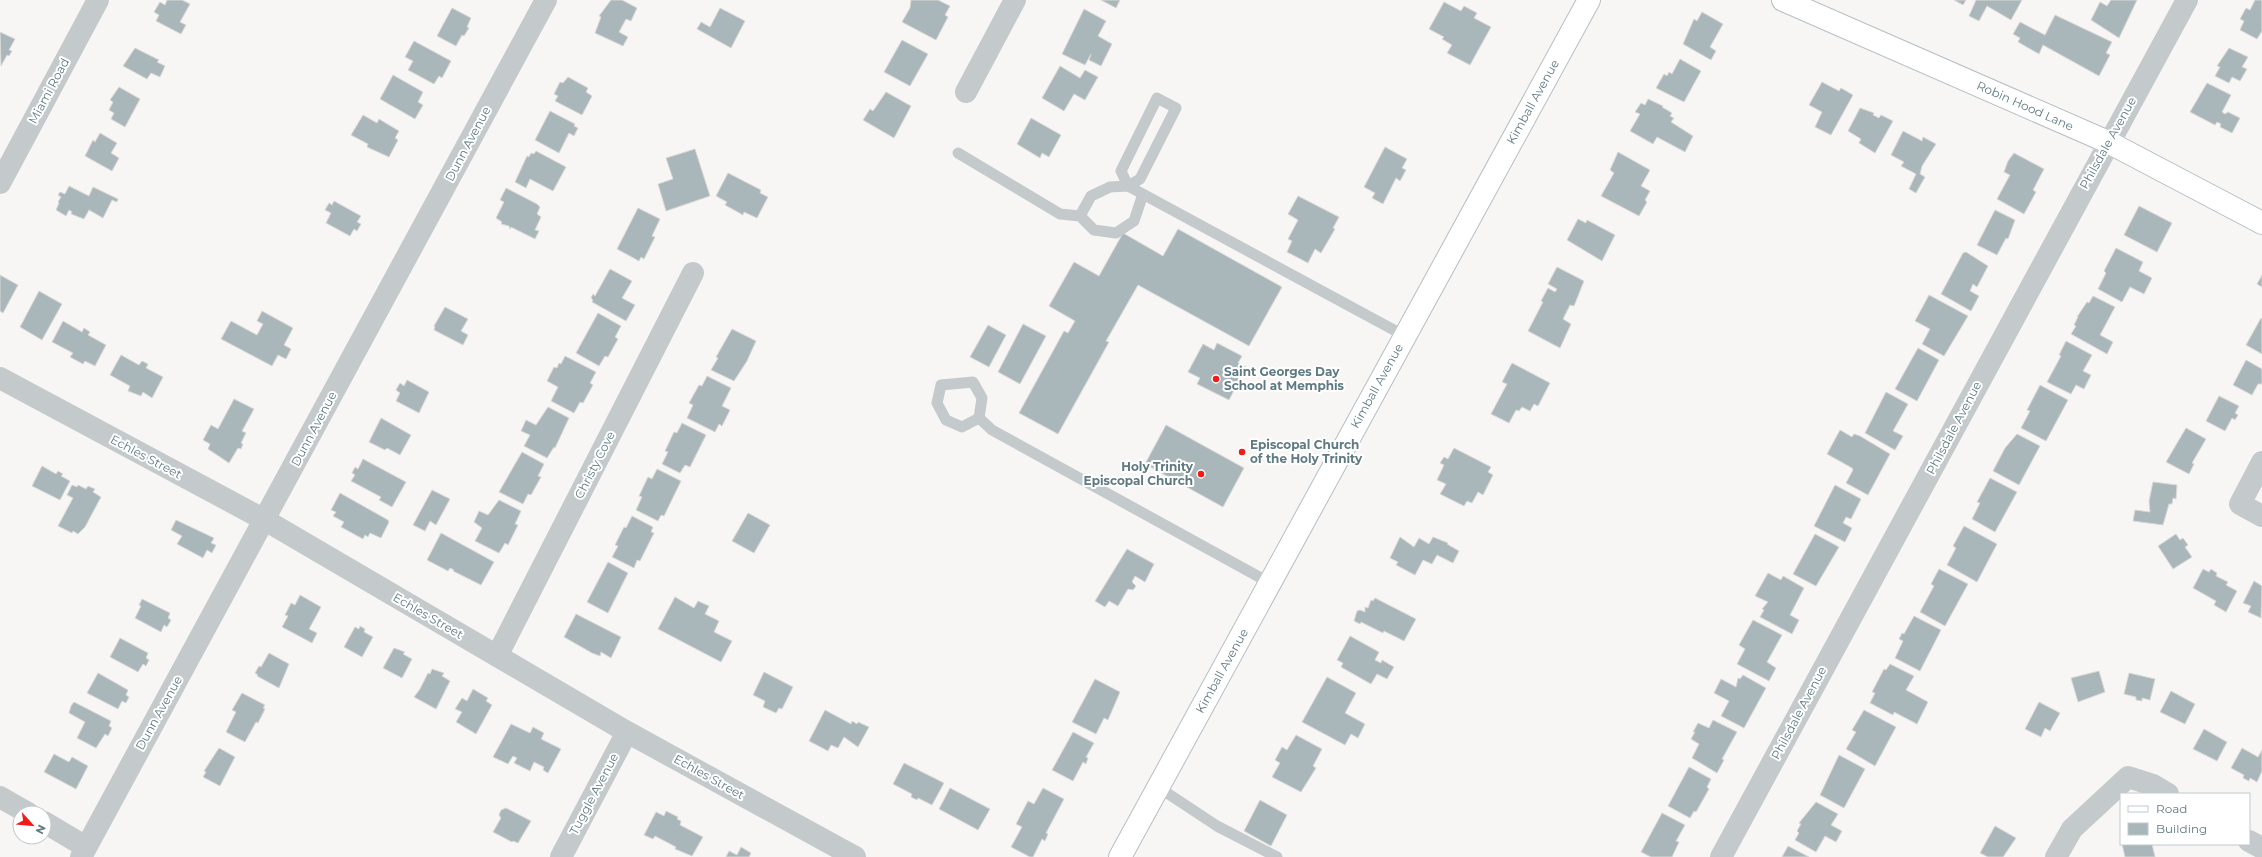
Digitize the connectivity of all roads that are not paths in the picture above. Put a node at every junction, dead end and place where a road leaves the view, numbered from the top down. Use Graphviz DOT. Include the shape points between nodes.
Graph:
graph roads {
  1 [pos="98,0"];
  2 [pos="546,0"];
  3 [pos="1015,0"];
  4 [pos="1589,0"];
  5 [pos="1783,0"];
  6 [pos="2187,0"];
  7 [pos="966,92"];
  8 [pos="2108,142"];
  9 [pos="958,154"];
  10 [pos="0,182"];
  11 [pos="1128,186"];
  12 [pos="1143,194"];
  13 [pos="1080,216"];
  14 [pos="2262,223"];
  15 [pos="693,273"];
  16 [pos="1405,336"];
  17 [pos="0,378"];
  18 [pos="979,418"];
  19 [pos="2262,462"];
  20 [pos="2262,516"];
  21 [pos="265,520"];
  22 [pos="1270,583"];
  23 [pos="497,656"];
  24 [pos="627,732"];
  25 [pos="1158,787"];
  26 [pos="2166,793"];
  27 [pos="0,797"];
  28 [pos="14,805"];
  29 [pos="52,828"];
  30 [pos="2250,842"];
  31 [pos="2262,848"];
  32 [pos="83,852"];
  33 [pos="561,857"];
  34 [pos="855,857"];
  35 [pos="1120,857"];
  36 [pos="1277,857"];
  37 [pos="1722,857"];
  38 [pos="2056,857"];
  1 -- 10 [label="street, Miami Road"];
  2 -- 21 [label="street, Dunn Avenue"];
  3 -- 7 [label="street"];
  4 -- 16 [label="main road, Kimball Avenue"];
  5 -- 8 [label="main road, Robin Hood Lane"];
  6 -- 8 [label="street, Philsdale Avenue"];
  8 -- 14 [label="main road, Robin Hood Lane"];
  8 -- 37 [label="street, Philsdale Avenue"];
  9 -- 13 [label="lane" via="1060,214"];
  11 -- 11 [label="lane" via="1140,179 1176,108 1157,98 1121,171"];
  11 -- 12 [label="lane"];
  11 -- 13 [label="lane" via="1110,187 1091,196"];
  12 -- 13 [label="lane" via="1134,221 1116,233 1094,230"];
  12 -- 16 [label="lane"];
  15 -- 23 [label="street, Christy Cove"];
  16 -- 22 [label="main road, Kimball Avenue"];
  17 -- 21 [label="street, Echles Street"];
  18 -- 18 [label="lane" via="982,398 973,382 941,385 936,403 946,420 962,427"];
  18 -- 22 [label="lane" via="992,430"];
  19 -- 20 [label="street" via="2240,504"];
  21 -- 23 [label="street, Echles Street"];
  21 -- 32 [label="street, Dunn Avenue"];
  22 -- 25 [label="main road, Kimball Avenue"];
  23 -- 24 [label="street, Echles Street"];
  24 -- 33 [label="street, Tuggle Avenue"];
  24 -- 34 [label="street, Echles Street"];
  25 -- 35 [label="main road, Kimball Avenue"];
  25 -- 36 [label="lane" via="1217,826"];
  26 -- 38 [label="street" via="2153,785 2128,777 2072,829"];
  27 -- 28 [label="street"];
  29 -- 32 [label="street"];
  30 -- 31 [label="street"];
}
